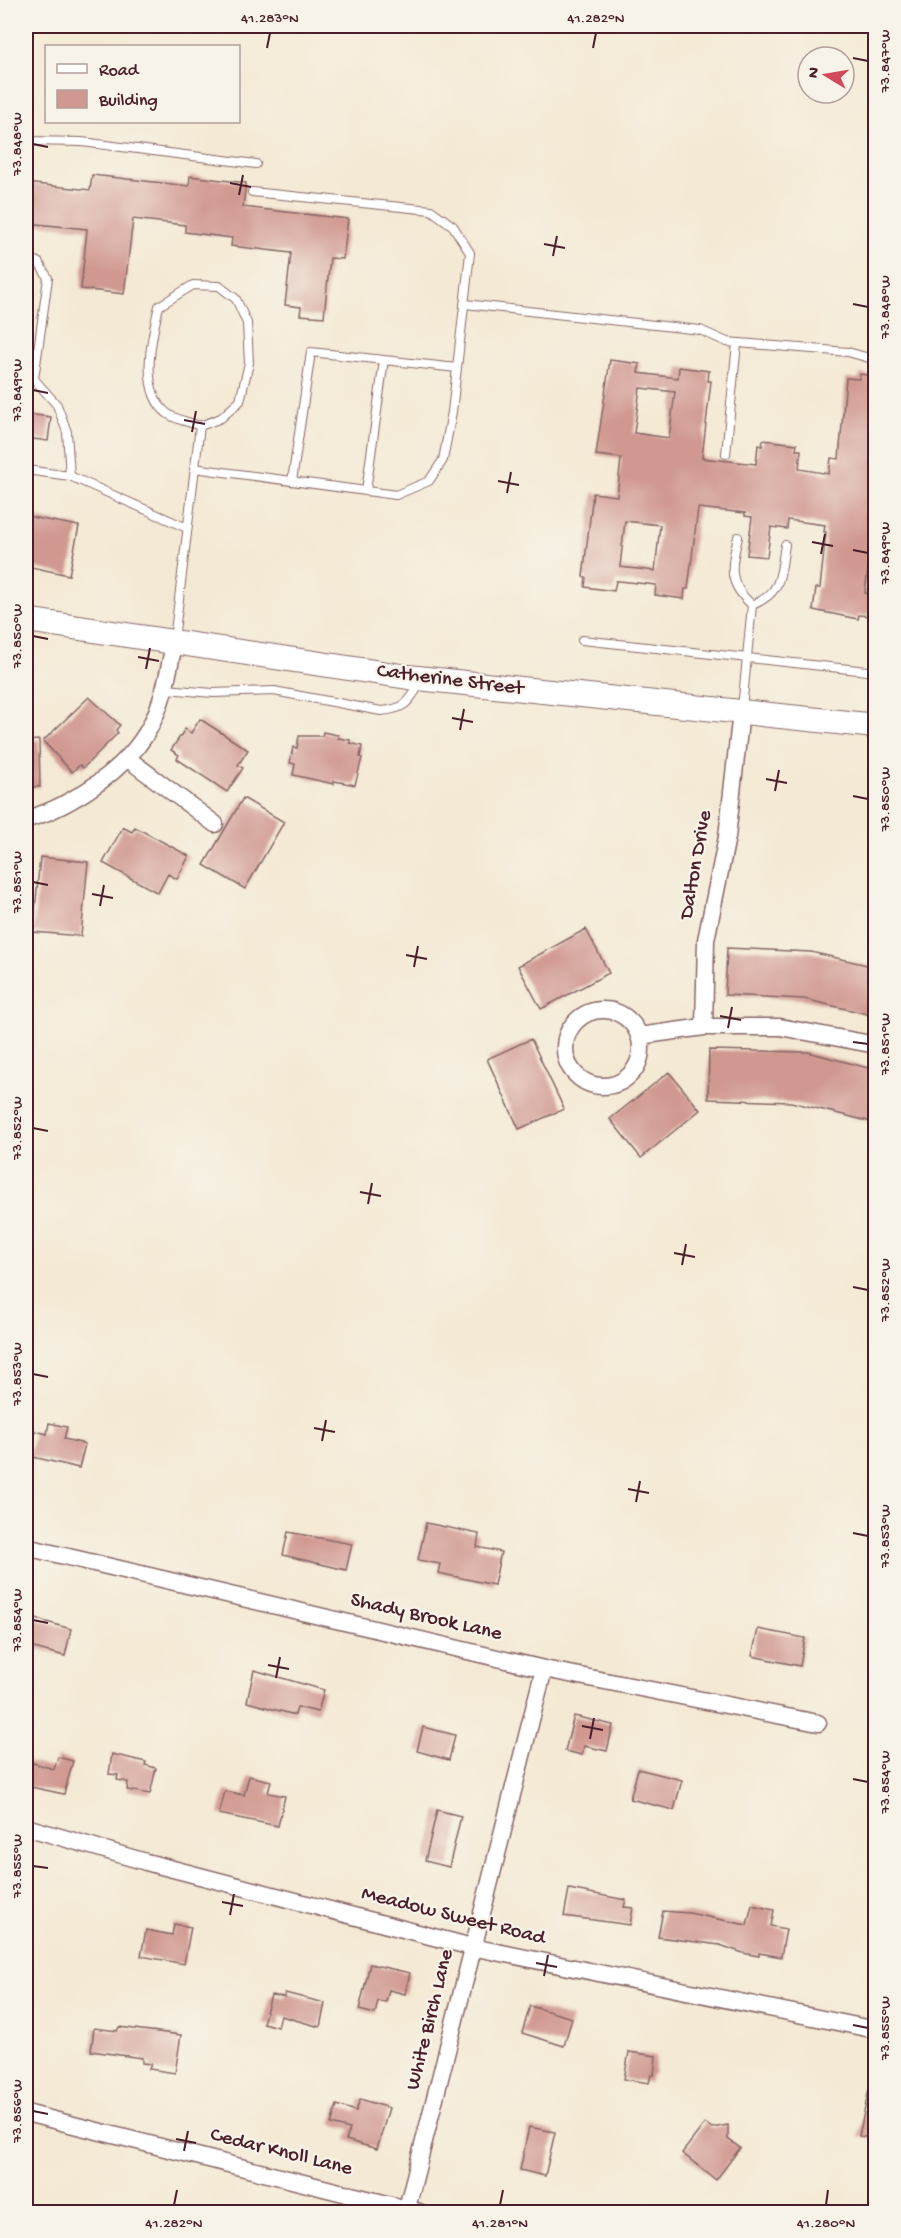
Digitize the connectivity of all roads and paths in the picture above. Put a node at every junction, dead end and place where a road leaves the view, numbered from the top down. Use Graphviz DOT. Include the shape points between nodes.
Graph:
graph roads {
  1 [pos="26,141"];
  2 [pos="256,164"];
  3 [pos="252,192"];
  4 [pos="26,255"];
  5 [pos="465,304"];
  6 [pos="737,343"];
  7 [pos="384,360"];
  8 [pos="876,360"];
  9 [pos="458,368"];
  10 [pos="200,426"];
  11 [pos="726,454"];
  12 [pos="194,468"];
  13 [pos="26,470"];
  14 [pos="70,476"];
  15 [pos="292,481"];
  16 [pos="366,491"];
  17 [pos="187,528"];
  18 [pos="738,537"];
  19 [pos="784,545"];
  20 [pos="752,605"];
  21 [pos="26,620"];
  22 [pos="582,640"];
  23 [pos="174,642"];
  24 [pos="745,657"];
  25 [pos="876,672"];
  26 [pos="423,679"];
  27 [pos="166,689"];
  28 [pos="741,712"];
  29 [pos="876,726"];
  30 [pos="128,759"];
  31 [pos="26,819"];
  32 [pos="215,824"];
  33 [pos="704,1027"];
  34 [pos="639,1036"];
  35 [pos="876,1045"];
  36 [pos="26,1547"];
  37 [pos="544,1669"];
  38 [pos="818,1723"];
  39 [pos="26,1827"];
  40 [pos="472,1947"];
  41 [pos="876,2030"];
  42 [pos="26,2113"];
  43 [pos="413,2210"];
  1 -- 2 [label="lane" via="82,142"];
  3 -- 5 [label="lane" via="431,210 453,226 470,253"];
  4 -- 14 [label="lane" via="39,263 48,278 34,379 57,405 67,432"];
  5 -- 6 [label="lane" via="700,330"];
  5 -- 9 [label="lane"];
  6 -- 8 [label="lane" via="848,352"];
  6 -- 11 [label="lane"];
  7 -- 9 [label="lane"];
  7 -- 15 [label="lane" via="311,352"];
  7 -- 16 [label="lane"];
  9 -- 16 [label="lane" via="443,460 429,481 396,495"];
  10 -- 10 [label="lane" via="168,414 155,398 149,374 151,339 159,306 193,285 219,286 236,299 247,323 249,363 240,401 221,418"];
  10 -- 12 [label="lane"];
  12 -- 15 [label="lane"];
  12 -- 17 [label="lane"];
  13 -- 14 [label="lane"];
  14 -- 17 [label="lane"];
  15 -- 16 [label="lane"];
  17 -- 23 [label="lane"];
  18 -- 20 [label="lane" via="732,565 734,583"];
  19 -- 20 [label="lane" via="776,590"];
  20 -- 24 [label="lane"];
  21 -- 23 [label="street, Catherine Street"];
  22 -- 24 [label="lane"];
  23 -- 26 [label="street, Catherine Street"];
  23 -- 27 [label="street"];
  24 -- 25 [label="lane"];
  24 -- 28 [label="lane"];
  26 -- 27 [label="lane" via="399,710 381,711 274,691 213,693"];
  26 -- 28 [label="street, Catherine Street"];
  27 -- 30 [label="street" via="156,718"];
  28 -- 29 [label="street, Catherine Street"];
  28 -- 33 [label="street, Dalton Drive" via="726,837 706,940"];
  30 -- 31 [label="street" via="114,773 63,806"];
  30 -- 32 [label="street"];
  33 -- 34 [label="street"];
  33 -- 35 [label="street" via="780,1027"];
  34 -- 34 [label="street" via="628,1019 615,1011 586,1014 574,1023 567,1036 569,1065 591,1084 621,1081 639,1059"];
  36 -- 37 [label="street, Shady Brook Lane"];
  37 -- 38 [label="street, Shady Brook Lane"];
  37 -- 40 [label="street, White Birch Lane"];
  39 -- 40 [label="street, Meadow Sweet Road"];
  40 -- 41 [label="street, Meadow Sweet Road"];
  40 -- 43 [label="street, White Birch Lane"];
  42 -- 43 [label="street, Cedar Knoll Lane"];
}
